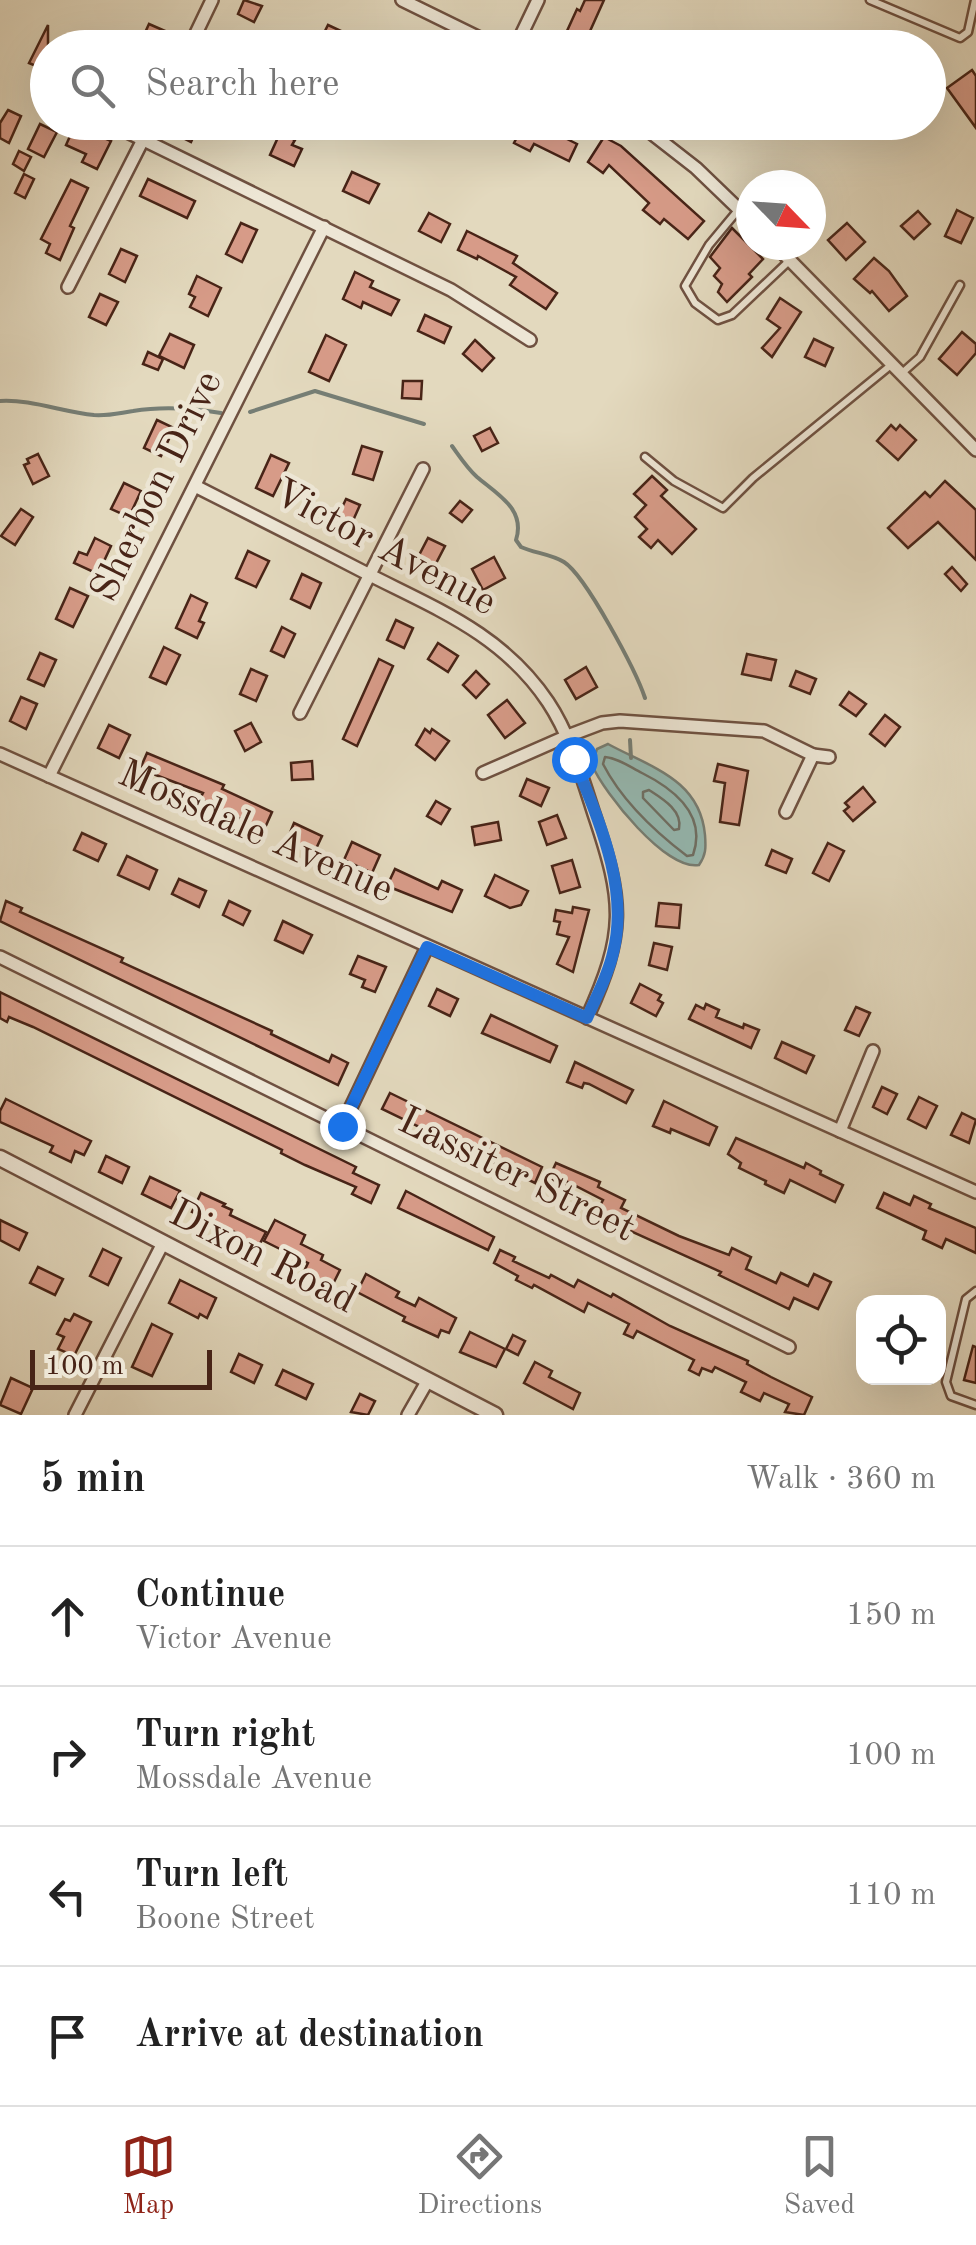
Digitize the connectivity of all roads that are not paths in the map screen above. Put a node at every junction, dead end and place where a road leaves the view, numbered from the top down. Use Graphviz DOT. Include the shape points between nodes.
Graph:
graph roads {
  1 [pos="212,0"];
  2 [pos="402,0"];
  3 [pos="538,0"];
  4 [pos="870,0"];
  5 [pos="975,0"];
  6 [pos="197,30"];
  7 [pos="463,30"];
  8 [pos="524,30"];
  9 [pos="941,30"];
  10 [pos="946,32"];
  11 [pos="142,140"];
  12 [pos="147,140"];
  13 [pos="660,140"];
  14 [pos="736,206"];
  15 [pos="736,212"];
  16 [pos="324,227"];
  17 [pos="790,260"];
  18 [pos="960,285"];
  19 [pos="68,287"];
  20 [pos="530,340"];
  21 [pos="897,369"];
  22 [pos="976,450"];
  23 [pos="645,457"];
  24 [pos="424,469"];
  25 [pos="195,486"];
  26 [pos="370,575"];
  27 [pos="300,713"];
  28 [pos="565,737"];
  29 [pos="0,754"];
  30 [pos="813,754"];
  31 [pos="828,758"];
  32 [pos="483,774"];
  33 [pos="49,776"];
  34 [pos="786,812"];
  35 [pos="427,947"];
  36 [pos="0,957"];
  37 [pos="587,1018"];
  38 [pos="873,1051"];
  39 [pos="342,1126"];
  40 [pos="840,1131"];
  41 [pos="0,1158"];
  42 [pos="976,1192"];
  43 [pos="163,1243"];
  44 [pos="976,1291"];
  45 [pos="789,1347"];
  46 [pos="428,1380"];
  47 [pos="976,1405"];
  48 [pos="75,1415"];
  49 [pos="408,1415"];
  50 [pos="495,1415"];
  1 -- 6 [label="street"];
  2 -- 7 [label="street"];
  3 -- 8 [label="street"];
  4 -- 9 [label="lane"];
  5 -- 10 [label="lane" via="968,32 960,38"];
  11 -- 19 [label="street"];
  12 -- 16 [label="street"];
  13 -- 14 [label="street"];
  15 -- 17 [label="lane" via="685,286 695,303 718,320 732,316"];
  16 -- 20 [label="street" via="460,295"];
  16 -- 25 [label="street, Sherbon Drive"];
  17 -- 21 [label="street"];
  18 -- 21 [label="lane" via="920,356"];
  21 -- 22 [label="street"];
  21 -- 23 [label="lane" via="752,478 723,508 674,482"];
  24 -- 26 [label="street"];
  25 -- 26 [label="street, Victor Avenue"];
  25 -- 33 [label="street, Sherbon Drive"];
  26 -- 27 [label="street"];
  26 -- 28 [label="street, Victor Avenue" via="478,631 548,701"];
  28 -- 30 [label="street" via="602,723 667,722 764,731"];
  28 -- 32 [label="street"];
  28 -- 37 [label="street, Victor Avenue" via="612,868 618,904 614,949"];
  29 -- 33 [label="street, Mossdale Avenue"];
  30 -- 31 [label="street"];
  30 -- 34 [label="street"];
  33 -- 35 [label="street, Mossdale Avenue"];
  35 -- 37 [label="street, Mossdale Avenue"];
  35 -- 39 [label="street"];
  36 -- 39 [label="street, Lassiter Street"];
  37 -- 40 [label="street, Mossdale Avenue"];
  38 -- 40 [label="street"];
  39 -- 45 [label="street, Lassiter Street"];
  40 -- 42 [label="street, Mossdale Avenue"];
  41 -- 43 [label="street, Dixon Road"];
  43 -- 46 [label="street, Dixon Road"];
  43 -- 48 [label="street"];
  44 -- 47 [label="lane" via="966,1299 946,1382 950,1396"];
  46 -- 49 [label="street"];
  46 -- 50 [label="street, Dixon Road"];
}
